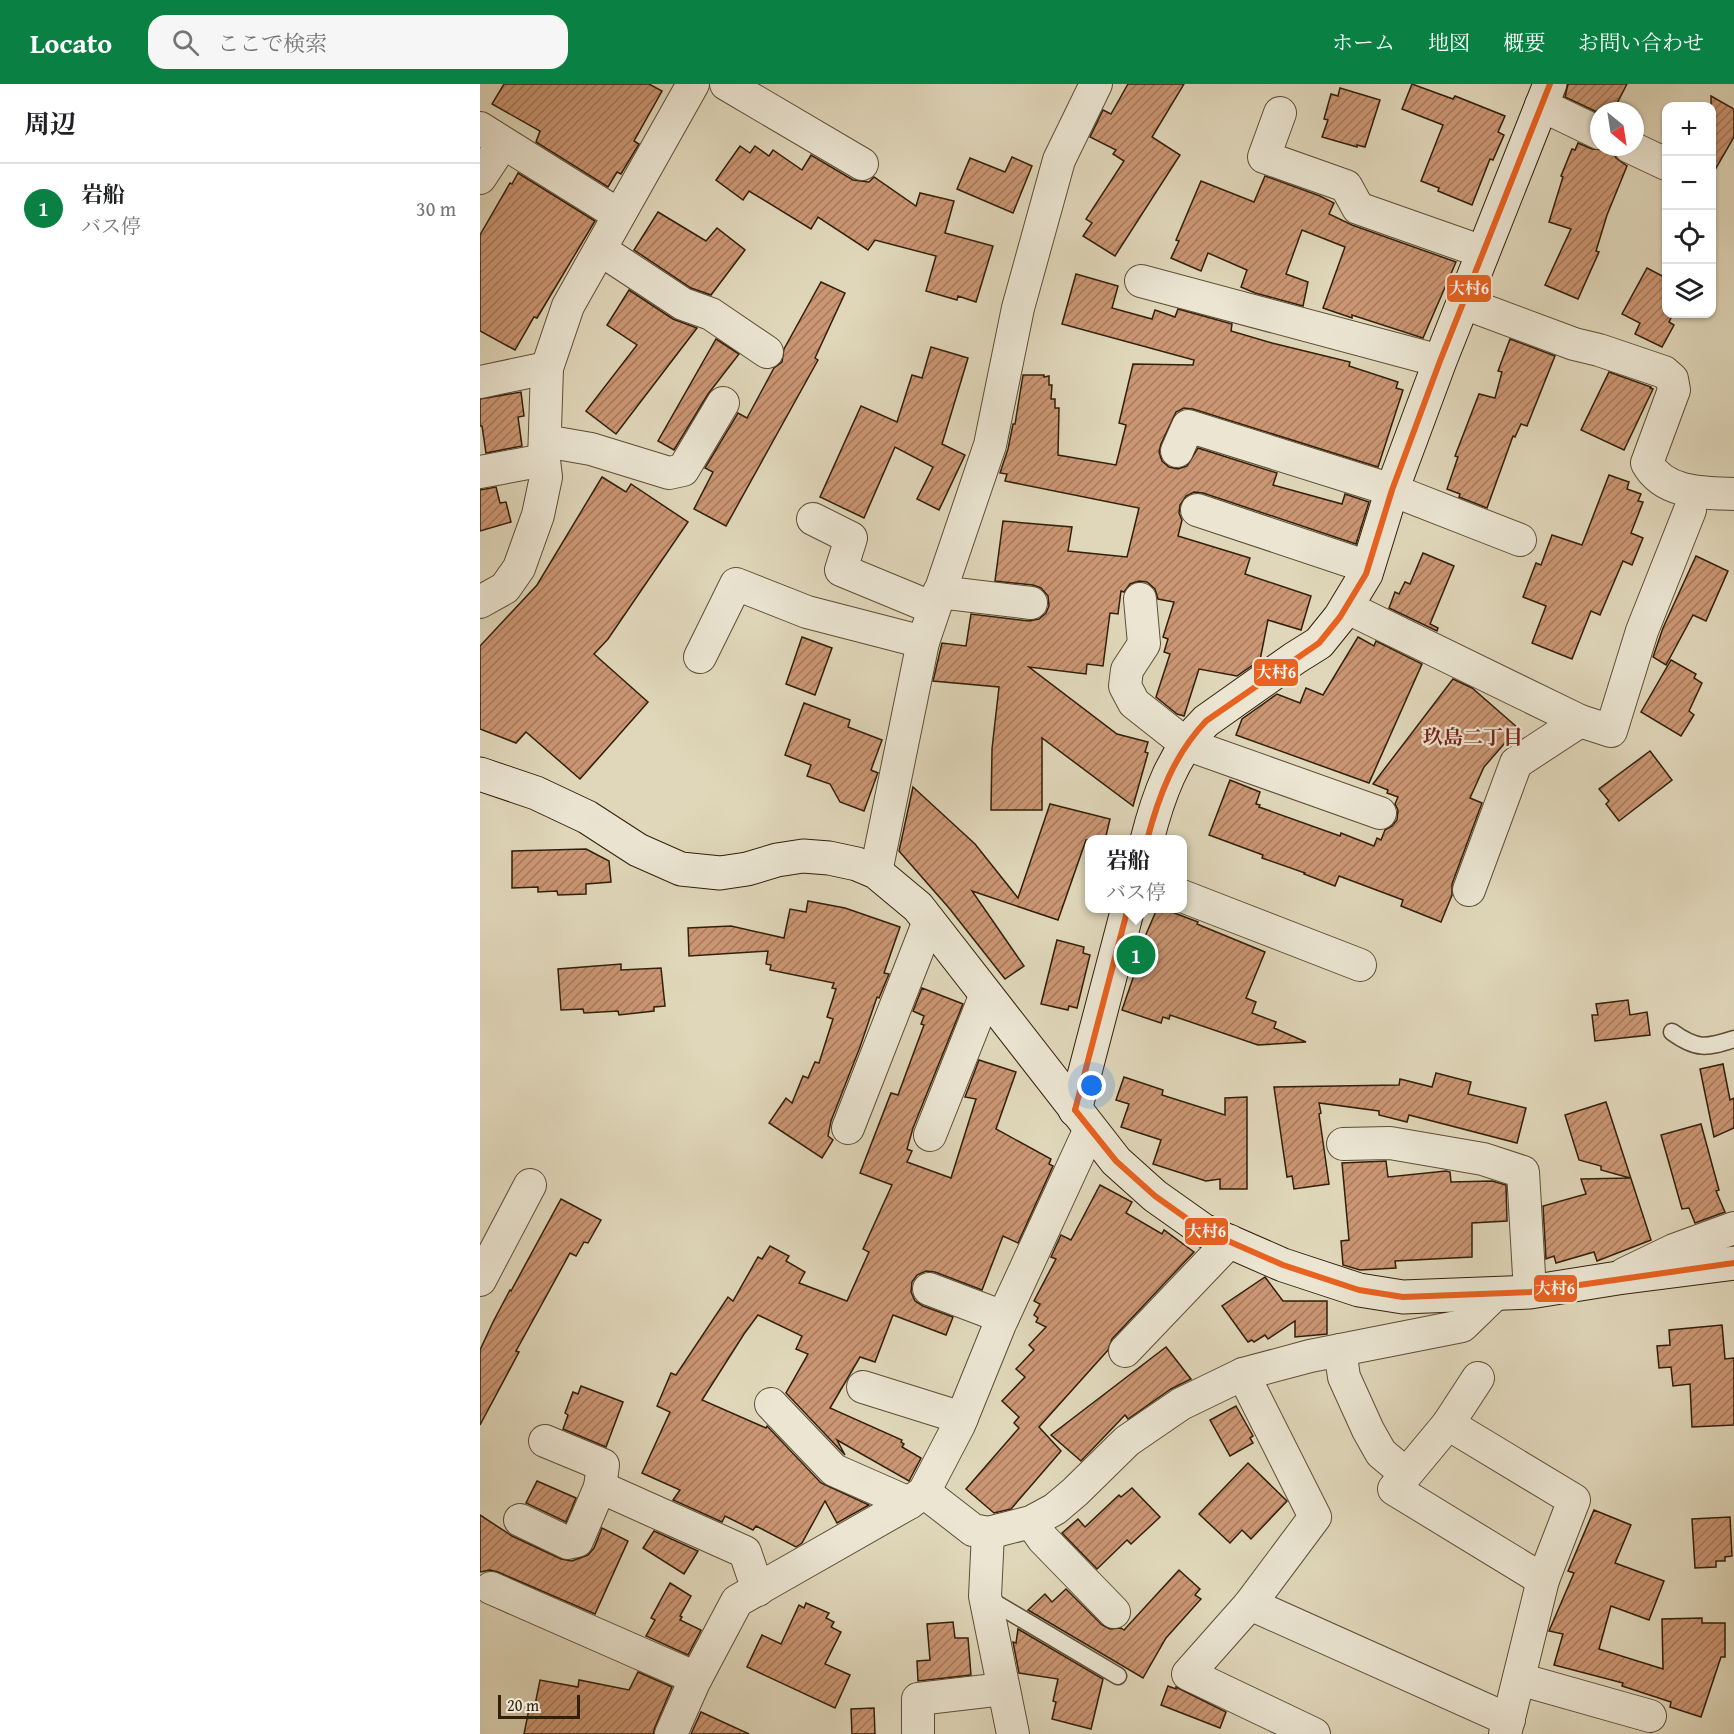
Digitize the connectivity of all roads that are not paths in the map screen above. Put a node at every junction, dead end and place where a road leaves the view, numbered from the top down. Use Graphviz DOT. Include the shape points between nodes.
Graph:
graph roads {
  1 [pos="693,84"];
  2 [pos="726,84"];
  3 [pos="1096,84"];
  4 [pos="1546,95"];
  5 [pos="1280,113"];
  6 [pos="1590,127"];
  7 [pos="491,136"];
  8 [pos="1644,154"];
  9 [pos="1662,162"];
  10 [pos="862,164"];
  11 [pos="480,178"];
  12 [pos="619,215"];
  13 [pos="601,250"];
  14 [pos="1483,252"];
  15 [pos="1141,280"];
  16 [pos="1464,303"];
  17 [pos="767,352"];
  18 [pos="1440,361"];
  19 [pos="547,368"];
  20 [pos="480,382"];
  21 [pos="723,403"];
  22 [pos="544,451"];
  23 [pos="1177,451"];
  24 [pos="480,472"];
  25 [pos="1392,490"];
  26 [pos="1734,494"];
  27 [pos="1197,510"];
  28 [pos="1690,510"];
  29 [pos="813,519"];
  30 [pos="1520,540"];
  31 [pos="1368,567"];
  32 [pos="1140,599"];
  33 [pos="936,600"];
  34 [pos="480,602"];
  35 [pos="1031,603"];
  36 [pos="1346,607"];
  37 [pos="837,642"];
  38 [pos="920,653"];
  39 [pos="700,657"];
  40 [pos="1580,721"];
  41 [pos="1186,744"];
  42 [pos="480,774"];
  43 [pos="1380,813"];
  44 [pos="1148,835"];
  45 [pos="876,872"];
  46 [pos="1468,890"];
  47 [pos="1187,898"];
  48 [pos="1127,913"];
  49 [pos="929,921"];
  50 [pos="1360,965"];
  51 [pos="986,994"];
  52 [pos="1672,1032"];
  53 [pos="1734,1039"];
  54 [pos="1082,1120"];
  55 [pos="848,1128"];
  56 [pos="930,1135"];
  57 [pos="1343,1144"];
  58 [pos="530,1185"];
  59 [pos="1734,1228"];
  60 [pos="1230,1241"];
  61 [pos="1734,1263"];
  62 [pos="1618,1278"];
  63 [pos="480,1280"];
  64 [pos="929,1289"];
  65 [pos="1530,1292"];
  66 [pos="1494,1295"];
  67 [pos="1003,1317"];
  68 [pos="1340,1350"];
  69 [pos="1125,1351"];
  70 [pos="1243,1374"];
  71 [pos="1478,1378"];
  72 [pos="862,1387"];
  73 [pos="771,1404"];
  74 [pos="962,1418"];
  75 [pos="1448,1424"];
  76 [pos="546,1442"];
  77 [pos="1406,1474"];
  78 [pos="600,1487"];
  79 [pos="916,1498"];
  80 [pos="520,1520"];
  81 [pos="1031,1522"];
  82 [pos="988,1533"];
  83 [pos="1543,1580"];
  84 [pos="491,1588"];
  85 [pos="758,1590"];
  86 [pos="985,1596"];
  87 [pos="1250,1604"];
  88 [pos="1114,1612"];
  89 [pos="1118,1676"];
  90 [pos="696,1678"];
  91 [pos="1519,1679"];
  92 [pos="1003,1689"];
  93 [pos="1650,1716"];
  94 [pos="1507,1727"];
  95 [pos="671,1734"];
  96 [pos="918,1734"];
  97 [pos="1013,1734"];
  98 [pos="1314,1734"];
  1 -- 12 [label="street"];
  2 -- 10 [label="street"];
  3 -- 33 [label="street" via="1059,160 1018,308 990,446"];
  4 -- 6 [label="street"];
  4 -- 14 [label="street"];
  5 -- 14 [label="street" via="1264,157 1346,186 1358,208"];
  7 -- 11 [label="street"];
  7 -- 12 [label="street"];
  8 -- 9 [label="street"];
  12 -- 13 [label="street"];
  13 -- 17 [label="street" via="683,304 711,314"];
  13 -- 19 [label="street" via="568,306"];
  14 -- 16 [label="street"];
  15 -- 18 [label="street"];
  16 -- 18 [label="street"];
  16 -- 26 [label="street" via="1664,372 1672,379 1674,390 1647,463 1652,472 1692,492"];
  18 -- 25 [label="street"];
  19 -- 20 [label="street"];
  19 -- 22 [label="street"];
  21 -- 22 [label="street" via="682,470 669,472 591,449"];
  22 -- 24 [label="street"];
  22 -- 34 [label="street" via="546,477 538,515 519,568 505,588"];
  23 -- 25 [label="street" via="1188,426"];
  25 -- 30 [label="street"];
  25 -- 31 [label="street"];
  27 -- 31 [label="street"];
  28 -- 40 [label="street" via="1642,631 1611,731"];
  29 -- 33 [label="street" via="851,538 841,570"];
  31 -- 36 [label="street"];
  32 -- 41 [label="street" via="1144,644 1126,670 1125,686 1134,703"];
  33 -- 35 [label="street"];
  33 -- 38 [label="street"];
  36 -- 40 [label="street"];
  36 -- 41 [label="street" via="1319,644 1206,721"];
  37 -- 38 [label="street"];
  38 -- 39 [label="street" via="736,584"];
  38 -- 45 [label="street"];
  40 -- 46 [label="street" via="1516,763"];
  41 -- 43 [label="street"];
  41 -- 44 [label="street" via="1158,799"];
  42 -- 45 [label="street" via="536,793 587,817 638,850 681,869 720,873 803,856 857,864"];
  45 -- 49 [label="street"];
  47 -- 50 [label="street"];
  48 -- 54 [label="street"];
  49 -- 51 [label="street"];
  49 -- 55 [label="street"];
  51 -- 54 [label="street"];
  51 -- 56 [label="street"];
  52 -- 53 [label="lane" via="1696,1047"];
  54 -- 60 [label="street" via="1116,1161 1155,1196 1203,1230"];
  54 -- 67 [label="street"];
  57 -- 65 [label="street" via="1390,1143 1483,1159 1523,1172"];
  58 -- 63 [label="street"];
  59 -- 62 [label="street"];
  60 -- 66 [label="street" via="1283,1265 1359,1290 1403,1297"];
  60 -- 69 [label="street"];
  61 -- 62 [label="street"];
  62 -- 65 [label="street"];
  64 -- 67 [label="street"];
  65 -- 66 [label="street"];
  66 -- 68 [label="street" via="1462,1326"];
  67 -- 74 [label="street"];
  68 -- 70 [label="street"];
  68 -- 77 [label="street" via="1344,1377 1368,1430 1381,1453"];
  70 -- 81 [label="street" via="1181,1404 1127,1441 1055,1509"];
  70 -- 87 [label="street" via="1315,1517"];
  71 -- 75 [label="street"];
  72 -- 74 [label="street"];
  73 -- 79 [label="street" via="834,1470"];
  74 -- 79 [label="street"];
  75 -- 77 [label="street"];
  75 -- 83 [label="street" via="1574,1500"];
  76 -- 78 [label="street" via="603,1464"];
  77 -- 83 [label="street" via="1394,1489"];
  78 -- 80 [label="street" via="577,1541 568,1543"];
  78 -- 85 [label="street" via="745,1552"];
  79 -- 82 [label="street" via="973,1530"];
  79 -- 85 [label="street"];
  81 -- 82 [label="street"];
  81 -- 88 [label="street"];
  82 -- 86 [label="street"];
  83 -- 91 [label="street"];
  84 -- 90 [label="street"];
  85 -- 90 [label="street" via="736,1601"];
  86 -- 89 [label="lane"];
  86 -- 92 [label="street"];
  87 -- 94 [label="street"];
  87 -- 98 [label="street" via="1188,1674"];
  90 -- 95 [label="street"];
  91 -- 93 [label="street"];
  91 -- 94 [label="street"];
  92 -- 96 [label="street" via="918,1699"];
  92 -- 97 [label="street"];
}
